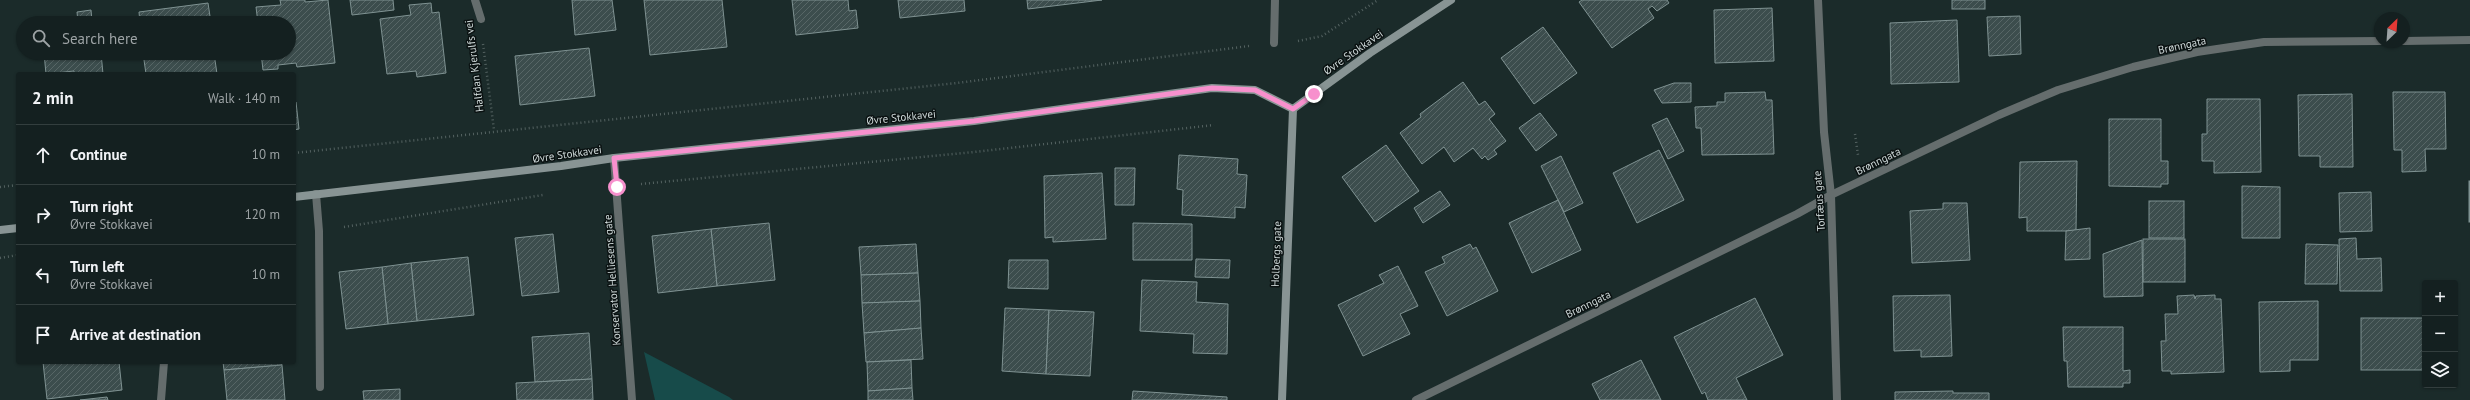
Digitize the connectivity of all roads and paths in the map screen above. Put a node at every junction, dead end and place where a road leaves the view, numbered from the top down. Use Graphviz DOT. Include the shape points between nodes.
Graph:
graph roads {
  1 [pos="475,0"];
  2 [pos="1275,0"];
  3 [pos="1378,0"];
  4 [pos="1451,0"];
  5 [pos="1818,0"];
  6 [pos="480,19"];
  7 [pos="2470,40"];
  8 [pos="2374,41"];
  9 [pos="2410,41"];
  10 [pos="1274,43"];
  11 [pos="1293,109"];
  12 [pos="1214,125"];
  13 [pos="494,130"];
  14 [pos="296,153"];
  15 [pos="614,158"];
  16 [pos="16,185"];
  17 [pos="0,187"];
  18 [pos="617,187"];
  19 [pos="316,194"];
  20 [pos="551,194"];
  21 [pos="1830,195"];
  22 [pos="296,197"];
  23 [pos="16,228"];
  24 [pos="0,230"];
  25 [pos="319,231"];
  26 [pos="16,256"];
  27 [pos="0,258"];
  28 [pos="164,364"];
  29 [pos="320,386"];
  30 [pos="161,400"];
  31 [pos="632,400"];
  32 [pos="1282,400"];
  33 [pos="1416,400"];
  34 [pos="1837,400"];
  1 -- 6 [label="street, Halfdan Kjerulfs vei"];
  2 -- 10 [label="street"];
  3 -- 10 [label="path" via="1322,36"];
  4 -- 11 [label="main road, Øvre Stokkavei" via="1370,53"];
  5 -- 21 [label="street, Torfæus gate" via="1824,132"];
  6 -- 13 [label="path, Halfdan Kjerulfs vei"];
  7 -- 9 [label="street"];
  8 -- 21 [label="street, Brønngata" via="2264,42 2197,52 2133,67 2058,90"];
  10 -- 13 [label="path" via="972,81"];
  11 -- 15 [label="main road, Øvre Stokkavei" via="1255,90 1212,88 974,121"];
  11 -- 32 [label="main road, Holbergs gate"];
  12 -- 18 [label="path"];
  13 -- 14 [label="path"];
  15 -- 18 [label="street, Konservator Helliesens gate"];
  15 -- 19 [label="main road, Øvre Stokkavei"];
  16 -- 17 [label="path"];
  18 -- 31 [label="street, Konservator Helliesens gate"];
  19 -- 22 [label="main road, Øvre Stokkavei"];
  19 -- 25 [label="street"];
  20 -- 25 [label="path"];
  21 -- 33 [label="street, Brønngata" via="1797,214"];
  21 -- 34 [label="street, Torfæus gate"];
  23 -- 24 [label="main road"];
  25 -- 29 [label="street"];
  26 -- 27 [label="path"];
  28 -- 30 [label="street"];
}
